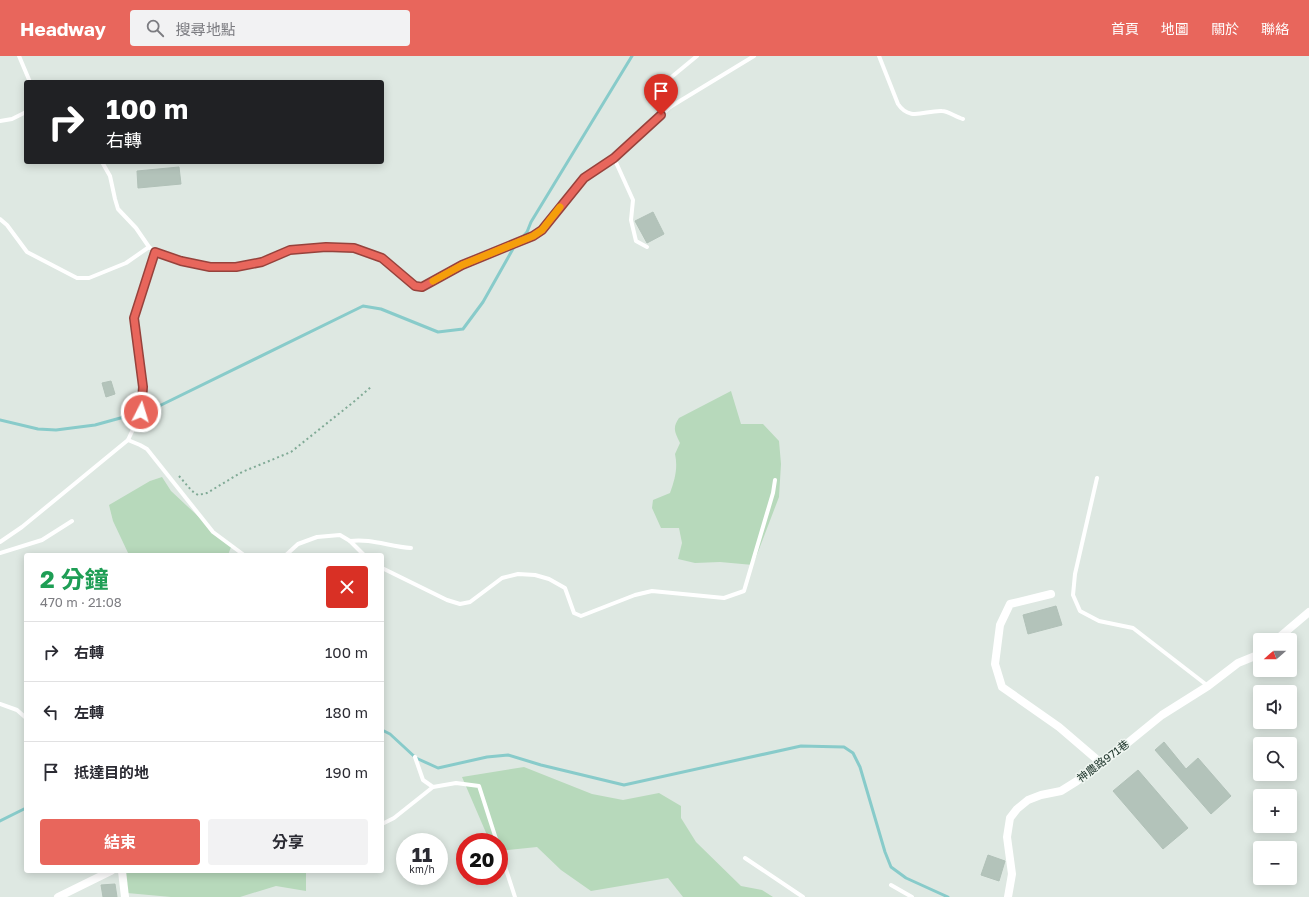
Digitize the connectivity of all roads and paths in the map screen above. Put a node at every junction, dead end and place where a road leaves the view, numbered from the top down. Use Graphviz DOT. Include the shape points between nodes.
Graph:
graph roads {
  1 [pos="19,56"];
  2 [pos="697,56"];
  3 [pos="754,56"];
  4 [pos="878,56"];
  5 [pos="29,80"];
  6 [pos="670,106"];
  7 [pos="24,113"];
  8 [pos="962,119"];
  9 [pos="0,121"];
  10 [pos="614,158"];
  11 [pos="103,164"];
  12 [pos="0,219"];
  13 [pos="149,247"];
  14 [pos="647,247"];
  15 [pos="155,252"];
  16 [pos="372,386"];
  17 [pos="128,440"];
  18 [pos="177,474"];
  19 [pos="1097,478"];
  20 [pos="775,480"];
  21 [pos="72,521"];
  22 [pos="0,542"];
  23 [pos="350,542"];
  24 [pos="411,548"];
  25 [pos="0,553"];
  26 [pos="241,553"];
  27 [pos="288,553"];
  28 [pos="362,553"];
  29 [pos="384,569"];
  30 [pos="1051,594"];
  31 [pos="1309,612"];
  32 [pos="1284,633"];
  33 [pos="1253,657"];
  34 [pos="1208,686"];
  35 [pos="0,704"];
  36 [pos="24,716"];
  37 [pos="415,757"];
  38 [pos="1101,763"];
  39 [pos="433,787"];
  40 [pos="384,823"];
  41 [pos="494,833"];
  42 [pos="745,858"];
  43 [pos="107,873"];
  44 [pos="122,873"];
  45 [pos="508,876"];
  46 [pos="891,885"];
  47 [pos="58,897"];
  48 [pos="125,897"];
  49 [pos="515,897"];
  50 [pos="802,897"];
  51 [pos="912,897"];
  52 [pos="1008,897"];
  1 -- 5 [label="lane"];
  2 -- 6 [label="lane" via="663,84 662,94"];
  3 -- 6 [label="lane"];
  4 -- 8 [label="lane" via="903,111 911,115 943,111"];
  6 -- 10 [label="lane"];
  7 -- 9 [label="lane"];
  10 -- 14 [label="lane" via="633,200 631,220 636,241"];
  10 -- 15 [label="lane" via="584,178 542,230 462,265 422,287 415,286 382,258 354,248 290,250 262,262 236,267 210,267"];
  11 -- 13 [label="lane" via="110,176 118,209"];
  12 -- 13 [label="lane" via="27,252 77,278 89,278 126,263"];
  13 -- 15 [label="lane"];
  15 -- 17 [label="lane" via="134,318 143,387 141,412"];
  16 -- 18 [label="path" via="291,452 242,472 207,493 198,494 192,491"];
  17 -- 22 [label="lane"];
  17 -- 26 [label="lane" via="140,444 147,450 213,532"];
  19 -- 34 [label="lane" via="1075,574 1073,595 1080,611 1098,621 1133,628"];
  20 -- 29 [label="lane" via="744,591 724,598 652,591 581,616 574,613 565,588 535,575 518,574 502,578 470,602 460,604"];
  21 -- 25 [label="lane" via="42,540"];
  23 -- 24 [label="lane" via="361,540"];
  23 -- 27 [label="lane" via="340,535 317,537 298,544"];
  23 -- 28 [label="lane"];
  30 -- 38 [label="street" via="1010,604 1000,625 995,664 1002,687 1059,726"];
  31 -- 32 [label="street"];
  33 -- 34 [label="street, 神農路971巷" via="1238,663"];
  34 -- 38 [label="street, 神農路971巷" via="1162,715"];
  35 -- 36 [label="lane" via="17,710"];
  37 -- 39 [label="lane" via="423,780"];
  38 -- 52 [label="street, 神農路971巷" via="1060,790 1028,800 1010,818 1006,837 1012,874"];
  39 -- 40 [label="lane"];
  39 -- 41 [label="lane" via="456,783 479,786"];
  42 -- 50 [label="lane"];
  43 -- 47 [label="street"];
  44 -- 48 [label="street"];
  45 -- 49 [label="lane"];
  46 -- 51 [label="lane"];
}
